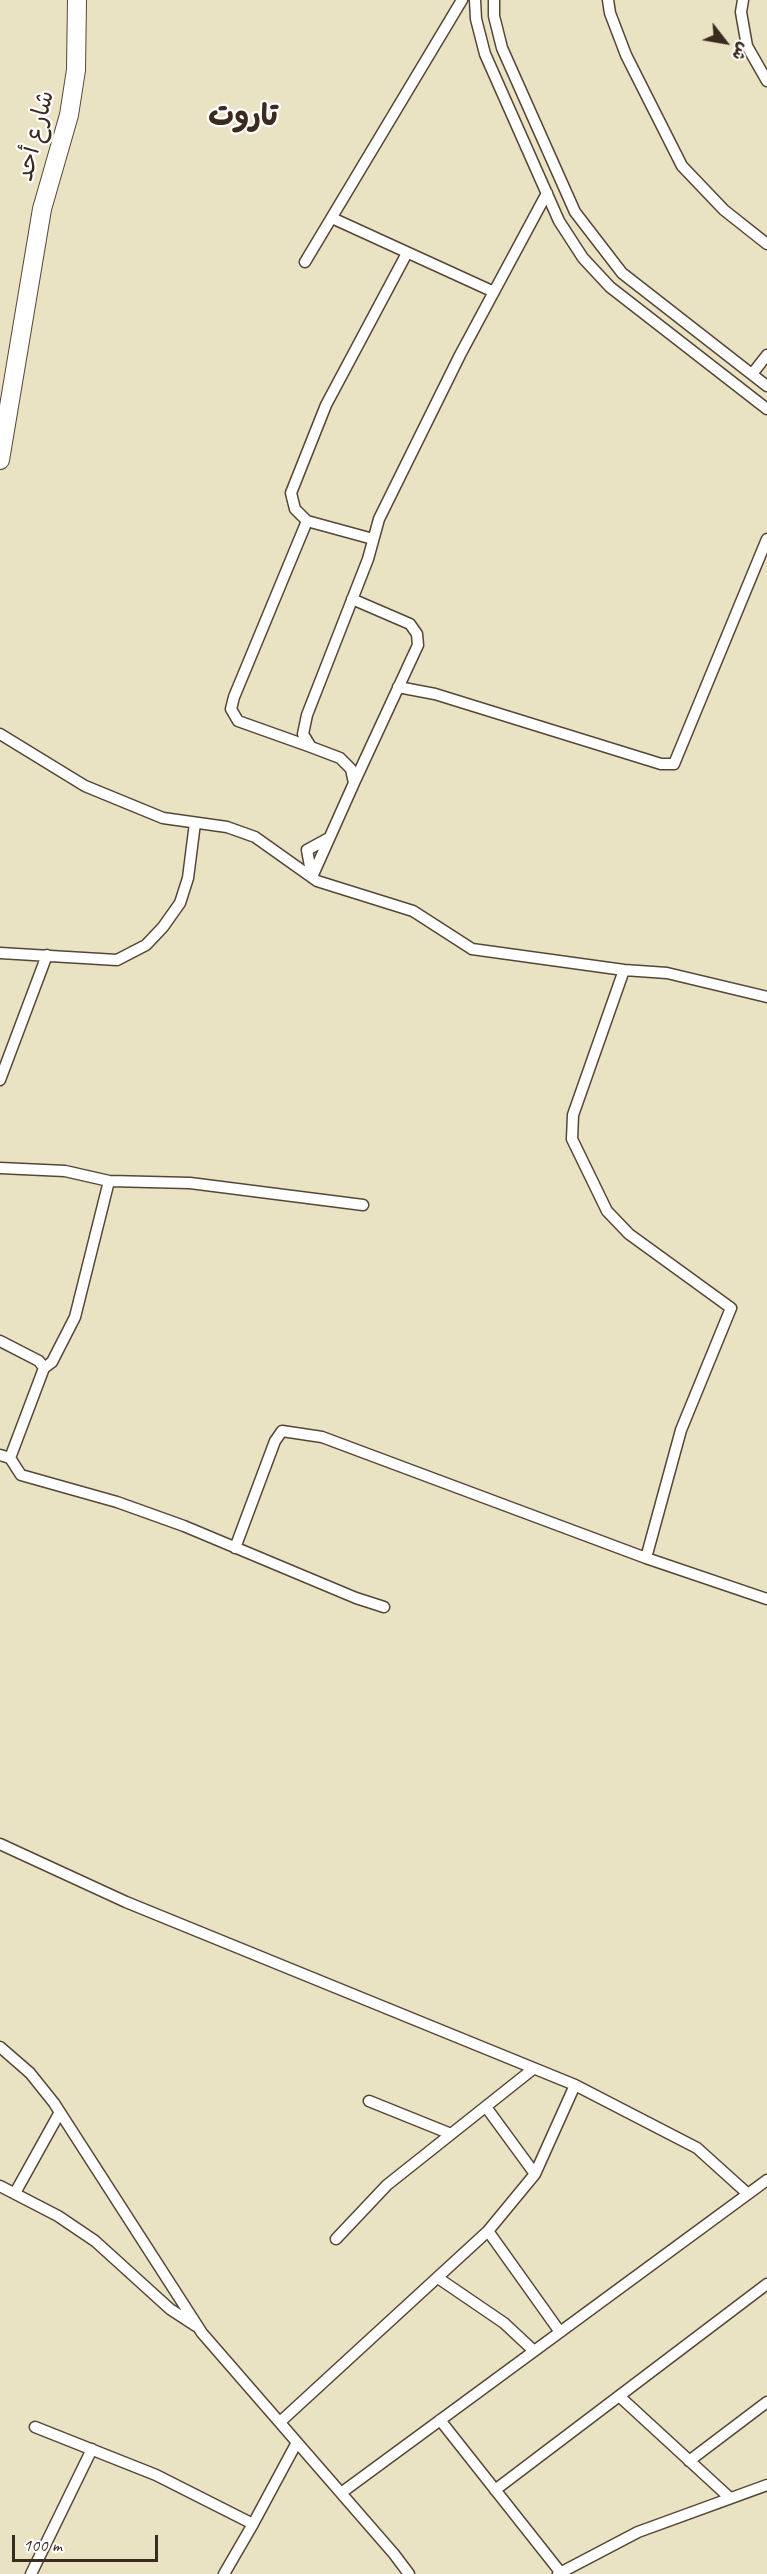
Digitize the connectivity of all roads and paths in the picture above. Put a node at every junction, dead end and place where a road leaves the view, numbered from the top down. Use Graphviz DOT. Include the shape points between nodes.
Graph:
graph roads {
  1 [pos="77,0"];
  2 [pos="462,0"];
  3 [pos="476,0"];
  4 [pos="494,0"];
  5 [pos="608,0"];
  6 [pos="743,0"];
  7 [pos="767,81"];
  8 [pos="546,193"];
  9 [pos="332,218"];
  10 [pos="767,244"];
  11 [pos="407,253"];
  12 [pos="305,262"];
  13 [pos="494,292"];
  14 [pos="767,355"];
  15 [pos="752,374"];
  16 [pos="767,386"];
  17 [pos="767,409"];
  18 [pos="0,460"];
  19 [pos="309,519"];
  20 [pos="374,539"];
  21 [pos="767,539"];
  22 [pos="352,599"];
  23 [pos="398,687"];
  24 [pos="0,734"];
  25 [pos="311,747"];
  26 [pos="354,783"];
  27 [pos="195,823"];
  28 [pos="329,838"];
  29 [pos="312,877"];
  30 [pos="0,953"];
  31 [pos="47,955"];
  32 [pos="624,970"];
  33 [pos="767,997"];
  34 [pos="0,1080"];
  35 [pos="0,1168"];
  36 [pos="109,1181"];
  37 [pos="363,1205"];
  38 [pos="0,1341"];
  39 [pos="44,1368"];
  40 [pos="5,1456"];
  41 [pos="235,1548"];
  42 [pos="645,1558"];
  43 [pos="767,1599"];
  44 [pos="384,1607"];
  45 [pos="0,1844"];
  46 [pos="0,2047"];
  47 [pos="533,2068"];
  48 [pos="575,2085"];
  49 [pos="369,2101"];
  50 [pos="486,2107"];
  51 [pos="60,2112"];
  52 [pos="451,2134"];
  53 [pos="536,2174"];
  54 [pos="767,2180"];
  55 [pos="0,2186"];
  56 [pos="15,2193"];
  57 [pos="748,2194"];
  58 [pos="488,2231"];
  59 [pos="336,2239"];
  60 [pos="438,2278"];
  61 [pos="767,2284"];
  62 [pos="199,2328"];
  63 [pos="560,2332"];
  64 [pos="534,2351"];
  65 [pos="619,2396"];
  66 [pos="767,2402"];
  67 [pos="440,2420"];
  68 [pos="280,2422"];
  69 [pos="35,2427"];
  70 [pos="296,2444"];
  71 [pos="92,2449"];
  72 [pos="689,2461"];
  73 [pos="767,2485"];
  74 [pos="495,2490"];
  75 [pos="341,2493"];
  76 [pos="730,2498"];
  77 [pos="253,2524"];
  78 [pos="560,2573"];
  79 [pos="31,2574"];
  80 [pos="224,2574"];
  81 [pos="409,2574"];
  1 -- 18 [label="main road, شارع أحد" via="76,70 69,116 42,209"];
  2 -- 9 [label="street"];
  3 -- 8 [label="street" via="476,19 485,54"];
  4 -- 15 [label="street" via="502,48 574,212 622,273"];
  5 -- 10 [label="street" via="626,55 682,166 724,210"];
  6 -- 7 [label="street" via="741,12 747,46"];
  8 -- 13 [label="street"];
  8 -- 17 [label="street" via="583,258 610,287"];
  9 -- 11 [label="street"];
  9 -- 12 [label="street"];
  11 -- 13 [label="street"];
  11 -- 19 [label="street" via="326,405 305,454 291,493 295,509"];
  13 -- 20 [label="street" via="384,509"];
  14 -- 15 [label="street"];
  15 -- 16 [label="street"];
  19 -- 20 [label="street"];
  19 -- 25 [label="street" via="231,709 238,721"];
  20 -- 22 [label="street"];
  21 -- 23 [label="street" via="674,764 661,764 435,694"];
  22 -- 23 [label="street" via="410,624 417,634 418,645"];
  22 -- 25 [label="street" via="307,715 303,734"];
  23 -- 26 [label="street"];
  24 -- 27 [label="street" via="85,786 163,818"];
  25 -- 26 [label="street" via="340,758 351,769"];
  26 -- 28 [label="street"];
  27 -- 29 [label="street" via="227,827 255,837"];
  27 -- 31 [label="street" via="188,878 180,903 146,945 117,960"];
  28 -- 29 [label="street"];
  28 -- 29 [label="street" via="307,850"];
  29 -- 32 [label="street" via="399,904 472,949"];
  30 -- 31 [label="street"];
  31 -- 34 [label="street"];
  32 -- 33 [label="street" via="667,973"];
  32 -- 42 [label="street" via="573,1115 572,1139 607,1210 629,1234 731,1308 681,1430"];
  35 -- 36 [label="street" via="65,1171"];
  36 -- 37 [label="street" via="190,1183"];
  36 -- 39 [label="street" via="75,1317 52,1362"];
  38 -- 39 [label="street" via="39,1361"];
  39 -- 40 [label="street"];
  40 -- 41 [label="street" via="21,1474 117,1502"];
  41 -- 42 [label="street" via="282,1431 322,1437"];
  41 -- 44 [label="street"];
  42 -- 43 [label="street"];
  45 -- 47 [label="street" via="126,1902"];
  46 -- 51 [label="street" via="30,2073"];
  47 -- 48 [label="street"];
  47 -- 50 [label="street"];
  48 -- 53 [label="street"];
  48 -- 57 [label="street" via="697,2148"];
  49 -- 52 [label="street"];
  50 -- 52 [label="street"];
  50 -- 53 [label="street"];
  51 -- 56 [label="street"];
  51 -- 62 [label="street"];
  52 -- 59 [label="street" via="387,2185"];
  53 -- 58 [label="street"];
  54 -- 57 [label="street"];
  55 -- 56 [label="street"];
  56 -- 62 [label="street" via="95,2241 170,2309"];
  57 -- 63 [label="street"];
  58 -- 60 [label="street"];
  58 -- 63 [label="street"];
  60 -- 64 [label="street" via="504,2323"];
  60 -- 68 [label="street"];
  61 -- 65 [label="street"];
  62 -- 68 [label="street"];
  63 -- 64 [label="street"];
  64 -- 67 [label="street"];
  65 -- 72 [label="street"];
  65 -- 74 [label="street"];
  66 -- 72 [label="street"];
  67 -- 74 [label="street"];
  67 -- 75 [label="street"];
  68 -- 70 [label="street"];
  69 -- 71 [label="street"];
  70 -- 75 [label="street"];
  70 -- 77 [label="street"];
  71 -- 77 [label="street" via="165,2479"];
  71 -- 79 [label="street"];
  72 -- 76 [label="street"];
  73 -- 76 [label="street"];
  74 -- 78 [label="street"];
  75 -- 81 [label="street"];
  76 -- 78 [label="street" via="638,2532"];
  77 -- 80 [label="street"];
}
